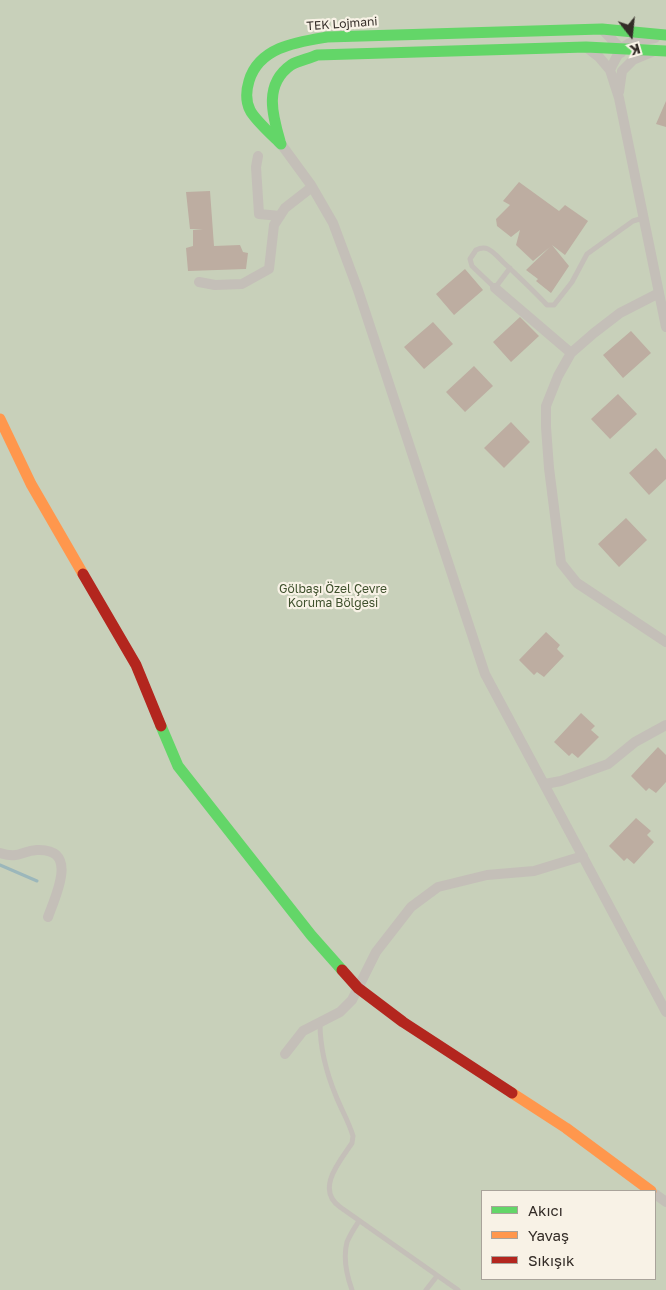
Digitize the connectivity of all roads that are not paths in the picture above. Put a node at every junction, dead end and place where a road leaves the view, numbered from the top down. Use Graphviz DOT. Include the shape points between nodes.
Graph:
graph roads {
  1 [pos="602,29"];
  2 [pos="666,36"];
  3 [pos="586,47"];
  4 [pos="621,48"];
  5 [pos="662,50"];
  6 [pos="610,70"];
  7 [pos="622,71"];
  8 [pos="619,98"];
  9 [pos="281,144"];
  10 [pos="258,156"];
  11 [pos="312,187"];
  12 [pos="280,216"];
  13 [pos="643,218"];
  14 [pos="510,268"];
  15 [pos="199,282"];
  16 [pos="495,288"];
  17 [pos="662,292"];
  18 [pos="666,327"];
  19 [pos="572,353"];
  20 [pos="0,419"];
  21 [pos="666,642"];
  22 [pos="666,725"];
  23 [pos="544,784"];
  24 [pos="0,853"];
  25 [pos="583,856"];
  26 [pos="48,917"];
  27 [pos="358,988"];
  28 [pos="666,1012"];
  29 [pos="320,1023"];
  30 [pos="285,1054"];
  31 [pos="650,1190"];
  32 [pos="359,1220"];
  33 [pos="437,1276"];
  34 [pos="352,1290"];
  35 [pos="426,1290"];
  36 [pos="458,1290"];
  1 -- 2 [label="street, TEK Lojmani"];
  1 -- 4 [label="street"];
  1 -- 9 [label="street, TEK Lojmani" via="327,37 295,42 268,54 251,72 245,93 250,111"];
  2 -- 4 [label="street" via="632,42"];
  3 -- 4 [label="street"];
  3 -- 6 [label="street"];
  3 -- 9 [label="street" via="317,55 289,66 273,85 270,106"];
  4 -- 5 [label="street"];
  4 -- 6 [label="street"];
  4 -- 7 [label="street"];
  5 -- 7 [label="street" via="632,60"];
  6 -- 8 [label="street"];
  7 -- 8 [label="street"];
  8 -- 13 [label="street"];
  9 -- 11 [label="street"];
  10 -- 12 [label="street" via="259,214"];
  11 -- 12 [label="street" via="285,208"];
  11 -- 23 [label="street" via="333,223 358,290 485,674"];
  12 -- 15 [label="street" via="274,225 269,269 242,284"];
  13 -- 14 [label="lane" via="587,254 572,282 554,305 547,304"];
  13 -- 17 [label="street"];
  14 -- 16 [label="lane"];
  14 -- 16 [label="lane" via="490,250 483,248 473,252 472,266"];
  16 -- 19 [label="street"];
  17 -- 18 [label="street"];
  17 -- 19 [label="street" via="620,313"];
  19 -- 21 [label="street" via="546,406 549,468 561,563 577,583"];
  20 -- 27 [label="street" via="32,484 136,665 178,766 311,935"];
  22 -- 23 [label="street" via="635,742 608,764"];
  23 -- 25 [label="street"];
  24 -- 26 [label="street" via="15,857 37,850 49,852 60,860 61,880"];
  25 -- 27 [label="street" via="534,871 487,875 438,887 411,907 376,952"];
  25 -- 28 [label="street"];
  27 -- 29 [label="street" via="340,1012"];
  27 -- 31 [label="street" via="403,1022 566,1128"];
  29 -- 30 [label="street" via="303,1031"];
  29 -- 32 [label="lane" via="326,1070 353,1136 331,1176 329,1192 334,1202"];
  32 -- 33 [label="lane"];
  32 -- 34 [label="lane" via="347,1241 347,1272"];
  33 -- 35 [label="lane"];
  33 -- 36 [label="lane"];
}
